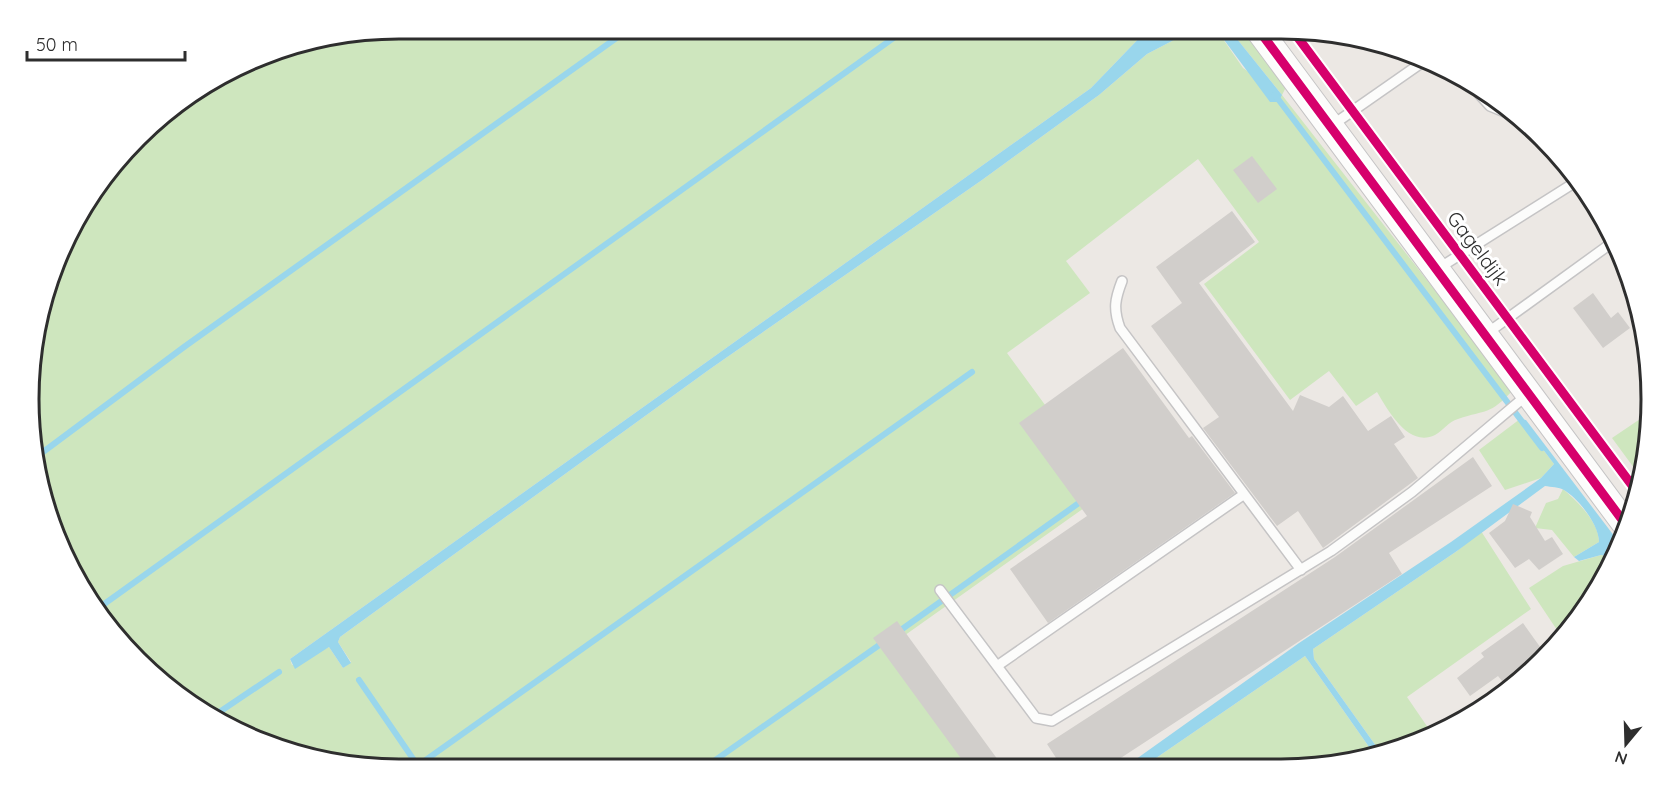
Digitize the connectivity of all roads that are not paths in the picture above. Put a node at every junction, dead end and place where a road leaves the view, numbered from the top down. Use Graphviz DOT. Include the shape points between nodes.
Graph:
graph roads {
  1 [pos="1266,39"];
  2 [pos="1418,66"];
  3 [pos="1331,126"];
  4 [pos="1571,185"];
  5 [pos="1607,246"];
  6 [pos="1437,269"];
  7 [pos="1122,280"];
  8 [pos="1485,334"];
  9 [pos="1518,403"];
  10 [pos="1243,495"];
  11 [pos="1621,519"];
  12 [pos="1301,570"];
  13 [pos="940,590"];
  14 [pos="997,666"];
  1 -- 3 [label="street"];
  2 -- 3 [label="lane"];
  3 -- 6 [label="street"];
  4 -- 6 [label="lane"];
  5 -- 8 [label="lane"];
  6 -- 8 [label="street"];
  7 -- 10 [label="lane" via="1114,300 1120,328"];
  8 -- 9 [label="street"];
  9 -- 11 [label="street"];
  9 -- 12 [label="lane" via="1412,492"];
  10 -- 12 [label="lane"];
  10 -- 14 [label="lane"];
  12 -- 14 [label="lane" via="1052,722 1036,718"];
  13 -- 14 [label="lane"];
}
